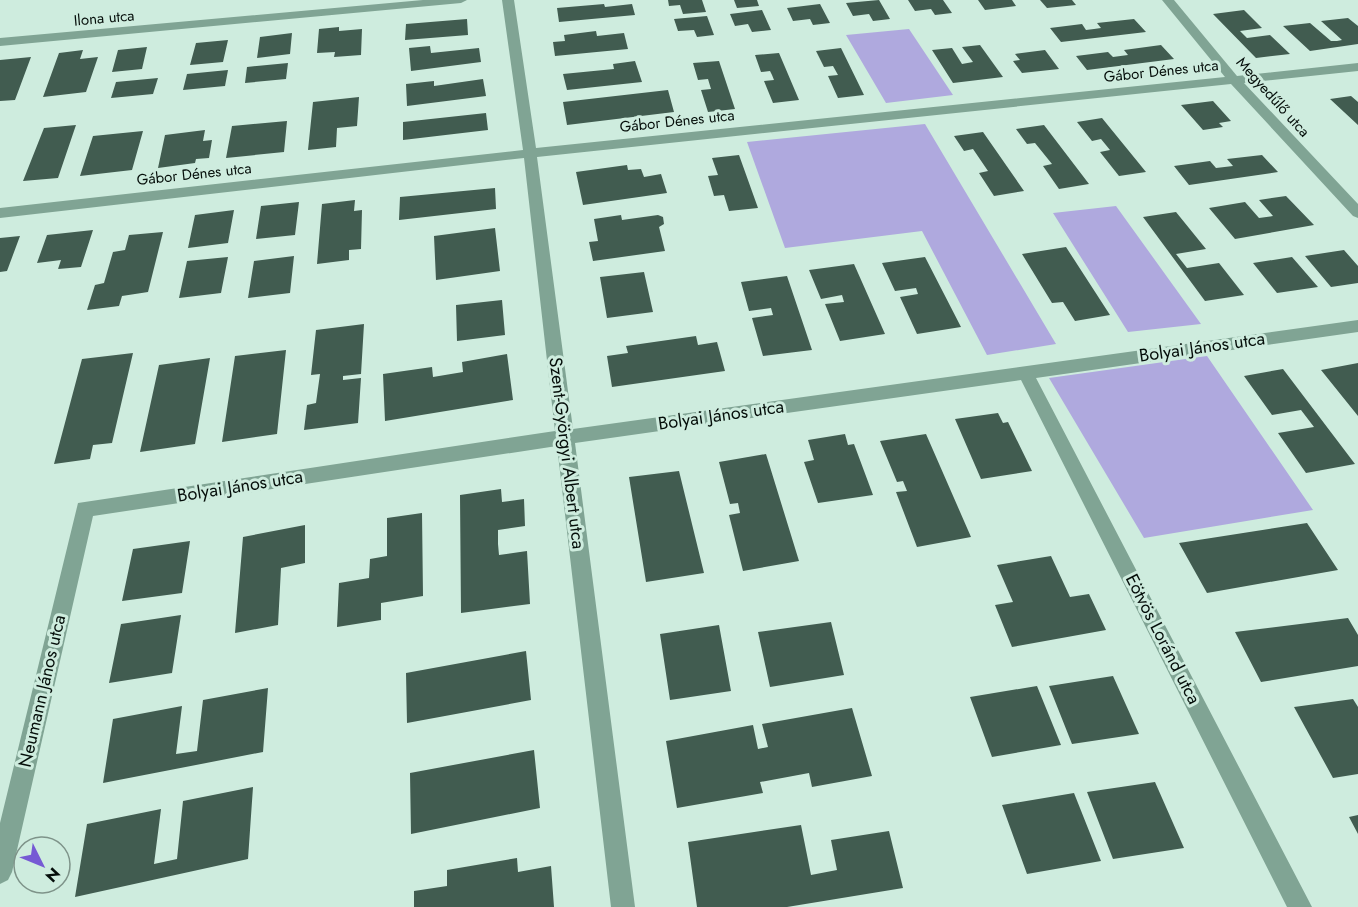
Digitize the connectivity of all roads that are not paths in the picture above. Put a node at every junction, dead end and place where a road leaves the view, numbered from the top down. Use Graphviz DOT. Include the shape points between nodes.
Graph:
graph roads {
  1 [pos="461,0"];
  2 [pos="508,0"];
  3 [pos="1168,0"];
  4 [pos="439,1"];
  5 [pos="0,42"];
  6 [pos="1358,67"];
  7 [pos="1234,80"];
  8 [pos="530,153"];
  9 [pos="0,213"];
  10 [pos="1358,213"];
  11 [pos="1358,326"];
  12 [pos="1025,372"];
  13 [pos="566,437"];
  14 [pos="84,509"];
  15 [pos="0,872"];
  16 [pos="623,907"];
  17 [pos="1300,907"];
  1 -- 4 [label="street, Ilona utca"];
  2 -- 8 [label="street, Szent-Györgyi Albert utca"];
  3 -- 7 [label="street, Megyedűlő utca"];
  4 -- 5 [label="street, Ilona utca"];
  6 -- 7 [label="street, Gábor Dénes utca"];
  7 -- 8 [label="street, Gábor Dénes utca"];
  7 -- 10 [label="street, Megyedűlő utca"];
  8 -- 9 [label="street, Gábor Dénes utca"];
  8 -- 13 [label="street, Szent-Györgyi Albert utca"];
  11 -- 12 [label="street, Bolyai János utca"];
  12 -- 13 [label="street, Bolyai János utca"];
  12 -- 17 [label="street, Eötvös Loránd utca"];
  13 -- 14 [label="street, Bolyai János utca"];
  13 -- 16 [label="street, Szent-Györgyi Albert utca"];
  14 -- 15 [label="street, Neumann János utca"];
}
